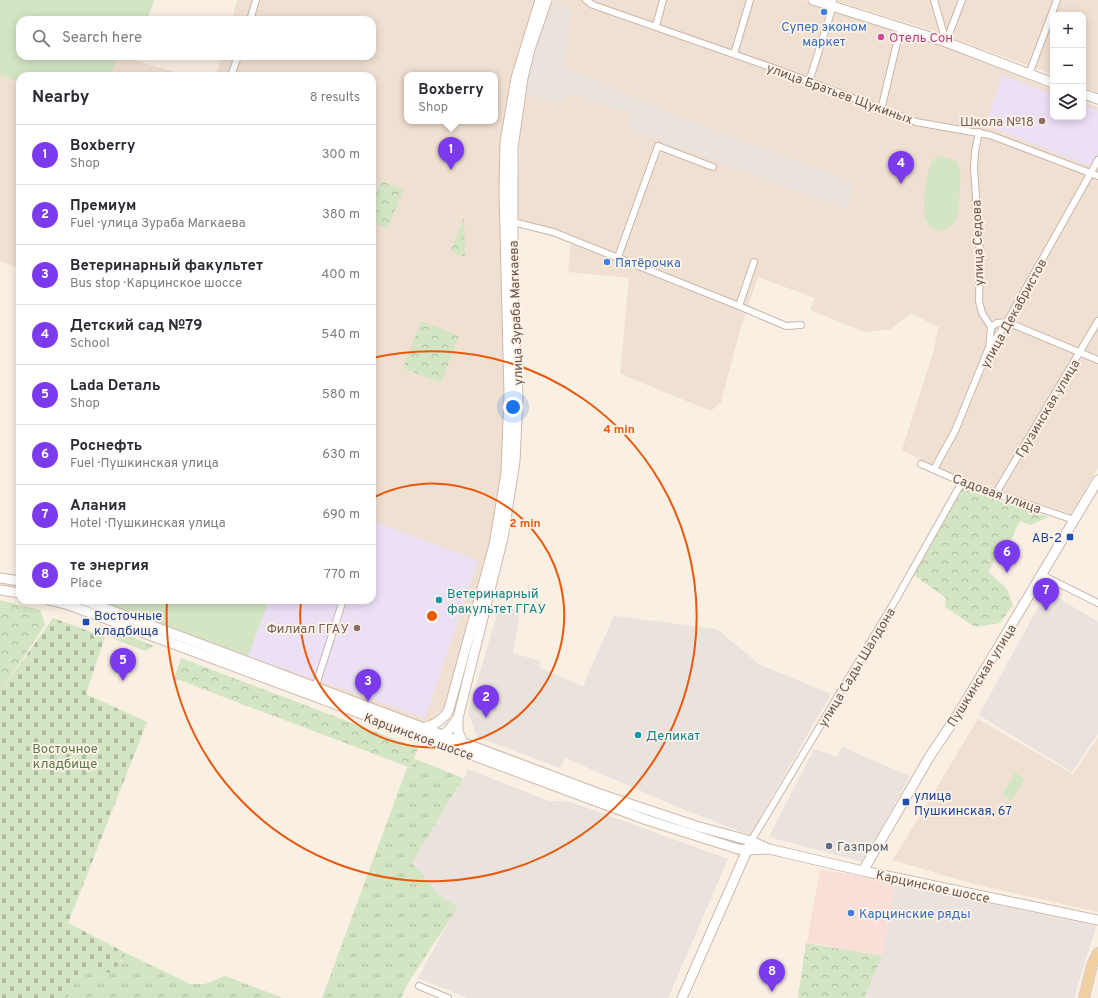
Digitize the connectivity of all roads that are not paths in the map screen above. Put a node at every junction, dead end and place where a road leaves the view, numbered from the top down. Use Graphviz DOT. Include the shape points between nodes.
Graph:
graph roads {
  1 [pos="256,0"];
  2 [pos="540,0"];
  3 [pos="547,0"];
  4 [pos="586,0"];
  5 [pos="663,0"];
  6 [pos="750,0"];
  7 [pos="813,0"];
  8 [pos="934,0"];
  9 [pos="962,0"];
  10 [pos="1057,0"];
  11 [pos="832,3"];
  12 [pos="251,16"];
  13 [pos="656,26"];
  14 [pos="904,29"];
  15 [pos="946,42"];
  16 [pos="734,54"];
  17 [pos="237,60"];
  18 [pos="232,72"];
  19 [pos="1029,74"];
  20 [pos="809,82"];
  21 [pos="1050,82"];
  22 [pos="1086,95"];
  23 [pos="1098,100"];
  24 [pos="881,110"];
  25 [pos="979,132"];
  26 [pos="1098,160"];
  27 [pos="713,167"];
  28 [pos="1090,173"];
  29 [pos="1098,176"];
  30 [pos="513,222"];
  31 [pos="618,257"];
  32 [pos="754,262"];
  33 [pos="739,306"];
  34 [pos="1098,321"];
  35 [pos="1007,322"];
  36 [pos="801,325"];
  37 [pos="991,327"];
  38 [pos="988,350"];
  39 [pos="1080,352"];
  40 [pos="1098,360"];
  41 [pos="513,394"];
  42 [pos="921,464"];
  43 [pos="934,469"];
  44 [pos="1098,480"];
  45 [pos="962,482"];
  46 [pos="996,493"];
  47 [pos="1074,520"];
  48 [pos="1042,575"];
  49 [pos="0,578"];
  50 [pos="16,581"];
  51 [pos="0,590"];
  52 [pos="16,592"];
  53 [pos="1098,603"];
  54 [pos="65,604"];
  55 [pos="94,604"];
  56 [pos="342,604"];
  57 [pos="315,688"];
  58 [pos="447,713"];
  59 [pos="458,718"];
  60 [pos="423,728"];
  61 [pos="441,735"];
  62 [pos="426,739"];
  63 [pos="463,743"];
  64 [pos="447,747"];
  65 [pos="751,841"];
  66 [pos="769,849"];
  67 [pos="747,850"];
  68 [pos="863,871"];
  69 [pos="1098,920"];
  70 [pos="1098,953"];
  71 [pos="419,986"];
  72 [pos="448,998"];
  73 [pos="682,998"];
  74 [pos="1084,998"];
  1 -- 12 [label="street"];
  2 -- 41 [label="main road, улица Зураба Магкаева" via="516,78 505,142 504,191"];
  3 -- 30 [label="main road, улица Зураба Магкаева" via="530,49 515,128"];
  4 -- 13 [label="street, улица Братьев Щукиных" via="592,5"];
  5 -- 13 [label="street"];
  6 -- 16 [label="street"];
  7 -- 11 [label="main road"];
  8 -- 15 [label="street"];
  9 -- 15 [label="street"];
  10 -- 19 [label="street"];
  11 -- 14 [label="main road"];
  11 -- 20 [label="street"];
  13 -- 16 [label="street, улица Братьев Щукиных"];
  14 -- 15 [label="main road"];
  14 -- 24 [label="street" via="899,34"];
  15 -- 19 [label="main road"];
  16 -- 20 [label="street, улица Братьев Щукиных"];
  17 -- 18 [label="street"];
  19 -- 21 [label="main road"];
  20 -- 24 [label="street, улица Братьев Щукиных"];
  22 -- 23 [label="main road"];
  24 -- 25 [label="street, улица Братьев Щукиных" via="916,122"];
  25 -- 28 [label="street, улица Братьев Щукиных"];
  25 -- 37 [label="street, улица Седова" via="974,168 980,256 979,301 982,313"];
  26 -- 28 [label="street, улица Декабристов"];
  27 -- 31 [label="street" via="658,146"];
  28 -- 29 [label="street, улица Братьев Щукиных"];
  28 -- 35 [label="street, улица Декабристов"];
  30 -- 31 [label="street" via="553,232"];
  30 -- 41 [label="main road, улица Зураба Магкаева"];
  31 -- 33 [label="street"];
  32 -- 33 [label="street"];
  33 -- 36 [label="street" via="786,326"];
  34 -- 39 [label="street, Грузинская улица"];
  35 -- 37 [label="street" via="997,323"];
  35 -- 38 [label="street, улица Декабристов"];
  35 -- 39 [label="street"];
  37 -- 38 [label="street"];
  38 -- 43 [label="street, улица Декабристов" via="955,431"];
  39 -- 40 [label="street"];
  39 -- 46 [label="street, Грузинская улица"];
  41 -- 58 [label="main road, улица Зураба Магкаева" via="506,473 494,545"];
  41 -- 59 [label="main road, улица Зураба Магкаева" via="515,462 503,538"];
  42 -- 43 [label="street, Садовая улица"];
  43 -- 45 [label="street, Садовая улица"];
  44 -- 47 [label="main road, Пушкинская улица"];
  45 -- 46 [label="street, Садовая улица"];
  45 -- 65 [label="street, улица Сады Шалдона" via="895,601"];
  46 -- 47 [label="street, Садовая улица"];
  47 -- 48 [label="main road, Пушкинская улица"];
  48 -- 53 [label="street"];
  48 -- 68 [label="main road, Пушкинская улица" via="930,756"];
  49 -- 50 [label="main road"];
  51 -- 52 [label="main road"];
  54 -- 62 [label="main road, Карцинское шоссе"];
  55 -- 57 [label="main road, Карцинское шоссе"];
  56 -- 57 [label="street"];
  57 -- 60 [label="main road, Карцинское шоссе"];
  58 -- 60 [label="main road" via="433,725"];
  58 -- 61 [label="main road, улица Зураба Магкаева"];
  59 -- 61 [label="main road"];
  59 -- 63 [label="main road, улица Зураба Магкаева" via="458,730"];
  60 -- 61 [label="main road, Карцинское шоссе"];
  61 -- 62 [label="main road"];
  61 -- 63 [label="main road, Карцинское шоссе"];
  61 -- 64 [label="main road"];
  62 -- 64 [label="main road, Карцинское шоссе"];
  63 -- 65 [label="main road, Карцинское шоссе" via="614,799"];
  64 -- 67 [label="main road, Карцинское шоссе" via="647,820"];
  65 -- 66 [label="main road, Карцинское шоссе"];
  65 -- 67 [label="main road, улица Сады Шалдона"];
  66 -- 67 [label="main road, Карцинское шоссе"];
  66 -- 68 [label="main road, Карцинское шоссе"];
  67 -- 73 [label="main road, улица Сады Шалдона"];
  68 -- 69 [label="main road, Карцинское шоссе"];
  70 -- 74 [label="main road" via="1092,965"];
  71 -- 72 [label="street"];
}
